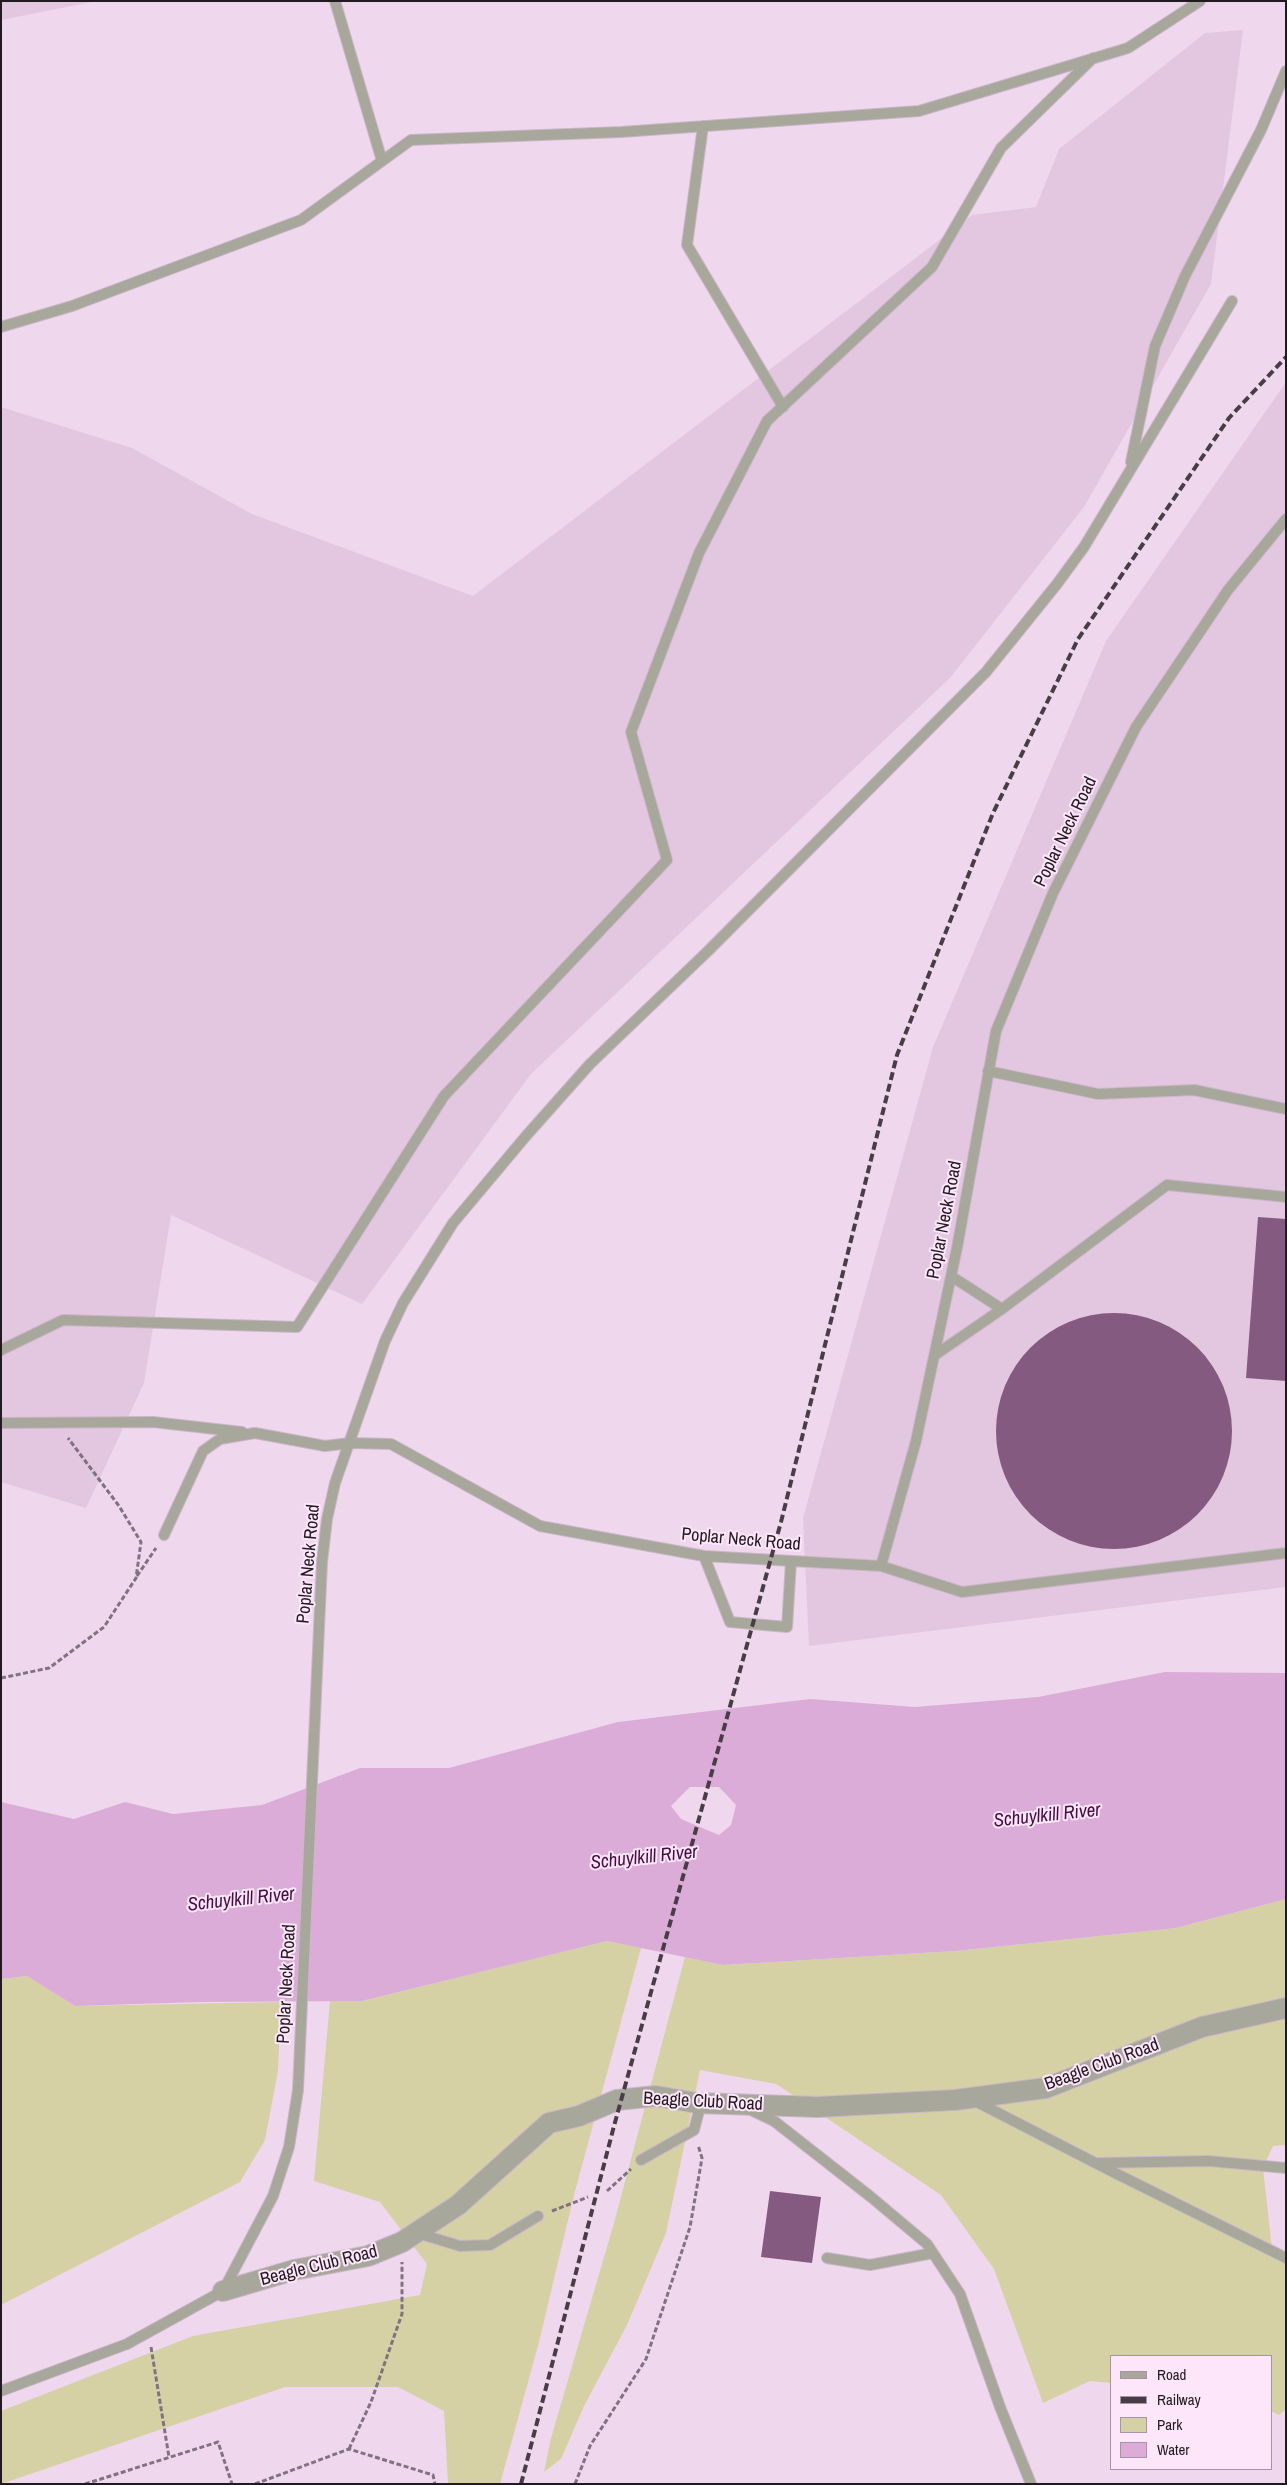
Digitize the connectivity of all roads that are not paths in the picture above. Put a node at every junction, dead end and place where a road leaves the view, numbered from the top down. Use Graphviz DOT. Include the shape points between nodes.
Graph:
graph roads {
  1 [pos="334,1"];
  2 [pos="1200,1"];
  3 [pos="1093,58"];
  4 [pos="1286,71"];
  5 [pos="703,126"];
  6 [pos="382,161"];
  7 [pos="1232,301"];
  8 [pos="1,327"];
  9 [pos="783,407"];
  10 [pos="1129,473"];
  11 [pos="1286,519"];
  12 [pos="988,1071"];
  13 [pos="1286,1109"];
  14 [pos="1286,1197"];
  15 [pos="951,1276"];
  16 [pos="1002,1309"];
  17 [pos="1,1350"];
  18 [pos="935,1355"];
  19 [pos="1,1423"];
  20 [pos="255,1433"];
  21 [pos="350,1443"];
  22 [pos="164,1534"];
  23 [pos="1286,1553"];
  24 [pos="704,1556"];
  25 [pos="791,1561"];
  26 [pos="881,1566"];
  27 [pos="1286,2008"];
  28 [pos="970,2098"];
  29 [pos="701,2103"];
  30 [pos="741,2104"];
  31 [pos="641,2160"];
  32 [pos="1095,2163"];
  33 [pos="1286,2168"];
  34 [pos="538,2216"];
  35 [pos="409,2237"];
  36 [pos="933,2253"];
  37 [pos="827,2258"];
  38 [pos="1286,2258"];
  39 [pos="223,2291"];
  40 [pos="1,2391"];
  41 [pos="1031,2484"];
  1 -- 6 [label="lane"];
  2 -- 3 [label="lane" via="1128,48"];
  3 -- 5 [label="lane" via="919,112"];
  3 -- 9 [label="lane" via="1001,148 932,268"];
  4 -- 10 [label="lane" via="1261,130 1185,276 1155,346"];
  5 -- 6 [label="lane" via="411,140"];
  5 -- 9 [label="lane" via="687,244"];
  6 -- 8 [label="lane" via="301,220 72,306"];
  7 -- 10 [label="lane"];
  9 -- 17 [label="lane" via="768,421 699,553 631,732 667,860 444,1096 297,1327 62,1320"];
  10 -- 21 [label="lane" via="1057,584 986,672 708,951 590,1064 470,1202 431,1254 403,1303 385,1341"];
  11 -- 12 [label="lane, Poplar Neck Road" via="1228,590 1136,726 1053,893 996,1031"];
  12 -- 13 [label="lane" via="1098,1094 1194,1090"];
  12 -- 15 [label="lane, Poplar Neck Road"];
  14 -- 16 [label="lane" via="1167,1186"];
  15 -- 16 [label="lane"];
  15 -- 18 [label="lane, Poplar Neck Road"];
  16 -- 18 [label="lane"];
  18 -- 26 [label="lane, Poplar Neck Road" via="916,1441"];
  19 -- 20 [label="lane" via="153,1422"];
  20 -- 21 [label="lane" via="325,1446"];
  20 -- 22 [label="lane" via="220,1439 203,1451"];
  21 -- 24 [label="lane, Poplar Neck Road" via="391,1444 540,1526"];
  21 -- 39 [label="lane, Poplar Neck Road" via="326,1519 322,1562 298,2090 289,2147 280,2178 260,2224"];
  23 -- 26 [label="lane" via="962,1592"];
  24 -- 25 [label="lane, Poplar Neck Road"];
  24 -- 25 [label="lane" via="730,1622 787,1627"];
  25 -- 26 [label="lane, Poplar Neck Road"];
  27 -- 28 [label="street, Beagle Club Road" via="1202,2027 1046,2088"];
  28 -- 30 [label="street, Beagle Club Road" via="864,2106"];
  28 -- 32 [label="lane"];
  29 -- 30 [label="street, Beagle Club Road"];
  29 -- 31 [label="lane" via="694,2130"];
  29 -- 35 [label="street, Beagle Club Road" via="656,2096 617,2100 579,2116 549,2123 458,2205"];
  30 -- 36 [label="lane" via="780,2126 871,2197 927,2244"];
  32 -- 33 [label="lane" via="1209,2161"];
  32 -- 38 [label="lane"];
  34 -- 35 [label="lane" via="490,2245 460,2246"];
  35 -- 39 [label="street, Beagle Club Road" via="368,2256 294,2270"];
  36 -- 37 [label="lane" via="870,2266"];
  36 -- 41 [label="lane" via="960,2294"];
  39 -- 40 [label="lane, Beagle Club Road" via="128,2344"];
}
